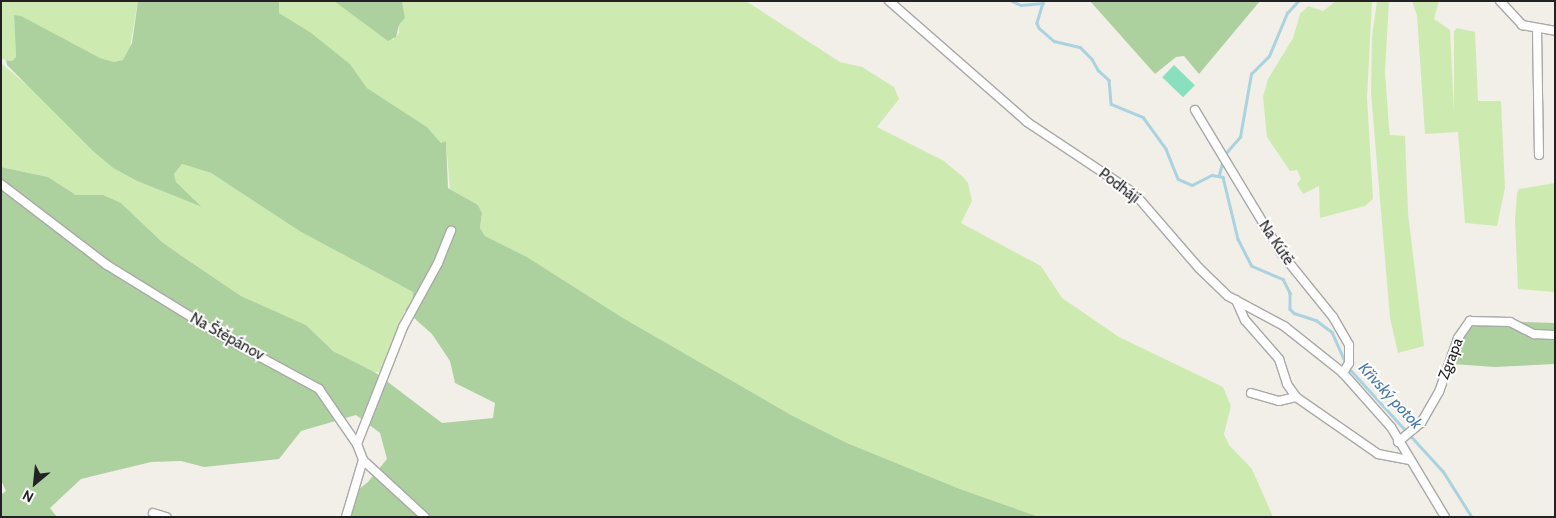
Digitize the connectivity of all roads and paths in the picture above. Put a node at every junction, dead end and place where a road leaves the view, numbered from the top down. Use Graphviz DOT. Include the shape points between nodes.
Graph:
graph roads {
  1 [pos="889,1"];
  2 [pos="1500,1"];
  3 [pos="1537,28"];
  4 [pos="1555,30"];
  5 [pos="1195,110"];
  6 [pos="1539,155"];
  7 [pos="1,184"];
  8 [pos="451,231"];
  9 [pos="1236,300"];
  10 [pos="1555,335"];
  11 [pos="1346,369"];
  12 [pos="1251,393"];
  13 [pos="1296,397"];
  14 [pos="1398,442"];
  15 [pos="357,444"];
  16 [pos="363,460"];
  17 [pos="1408,460"];
  18 [pos="154,513"];
  19 [pos="166,517"];
  20 [pos="346,517"];
  21 [pos="425,517"];
  22 [pos="1445,517"];
  1 -- 9 [label="street, Podhájí" via="1028,122 1134,193 1199,268"];
  2 -- 3 [label="street" via="1522,25"];
  3 -- 4 [label="street"];
  3 -- 6 [label="street"];
  5 -- 11 [label="street, Na Kútě" via="1282,254 1333,317 1349,345"];
  7 -- 15 [label="street, Na Štěpánov" via="107,265 219,334 318,389"];
  8 -- 15 [label="street" via="438,263 402,327"];
  9 -- 11 [label="street, Podhájí" via="1284,326"];
  9 -- 13 [label="street" via="1245,320 1279,359 1287,384"];
  10 -- 14 [label="street, Zgrapa" via="1534,334 1510,322 1470,321 1458,338 1439,392 1421,423"];
  11 -- 14 [label="street, Podhájí"];
  12 -- 13 [label="street" via="1279,401"];
  13 -- 17 [label="street" via="1372,450 1388,458"];
  14 -- 17 [label="street, Podhájí"];
  15 -- 16 [label="street, Na Štěpánov"];
  16 -- 20 [label="street"];
  16 -- 21 [label="street, Na Štěpánov"];
  17 -- 22 [label="street, Podhájí"];
  18 -- 19 [label="street"];
}
